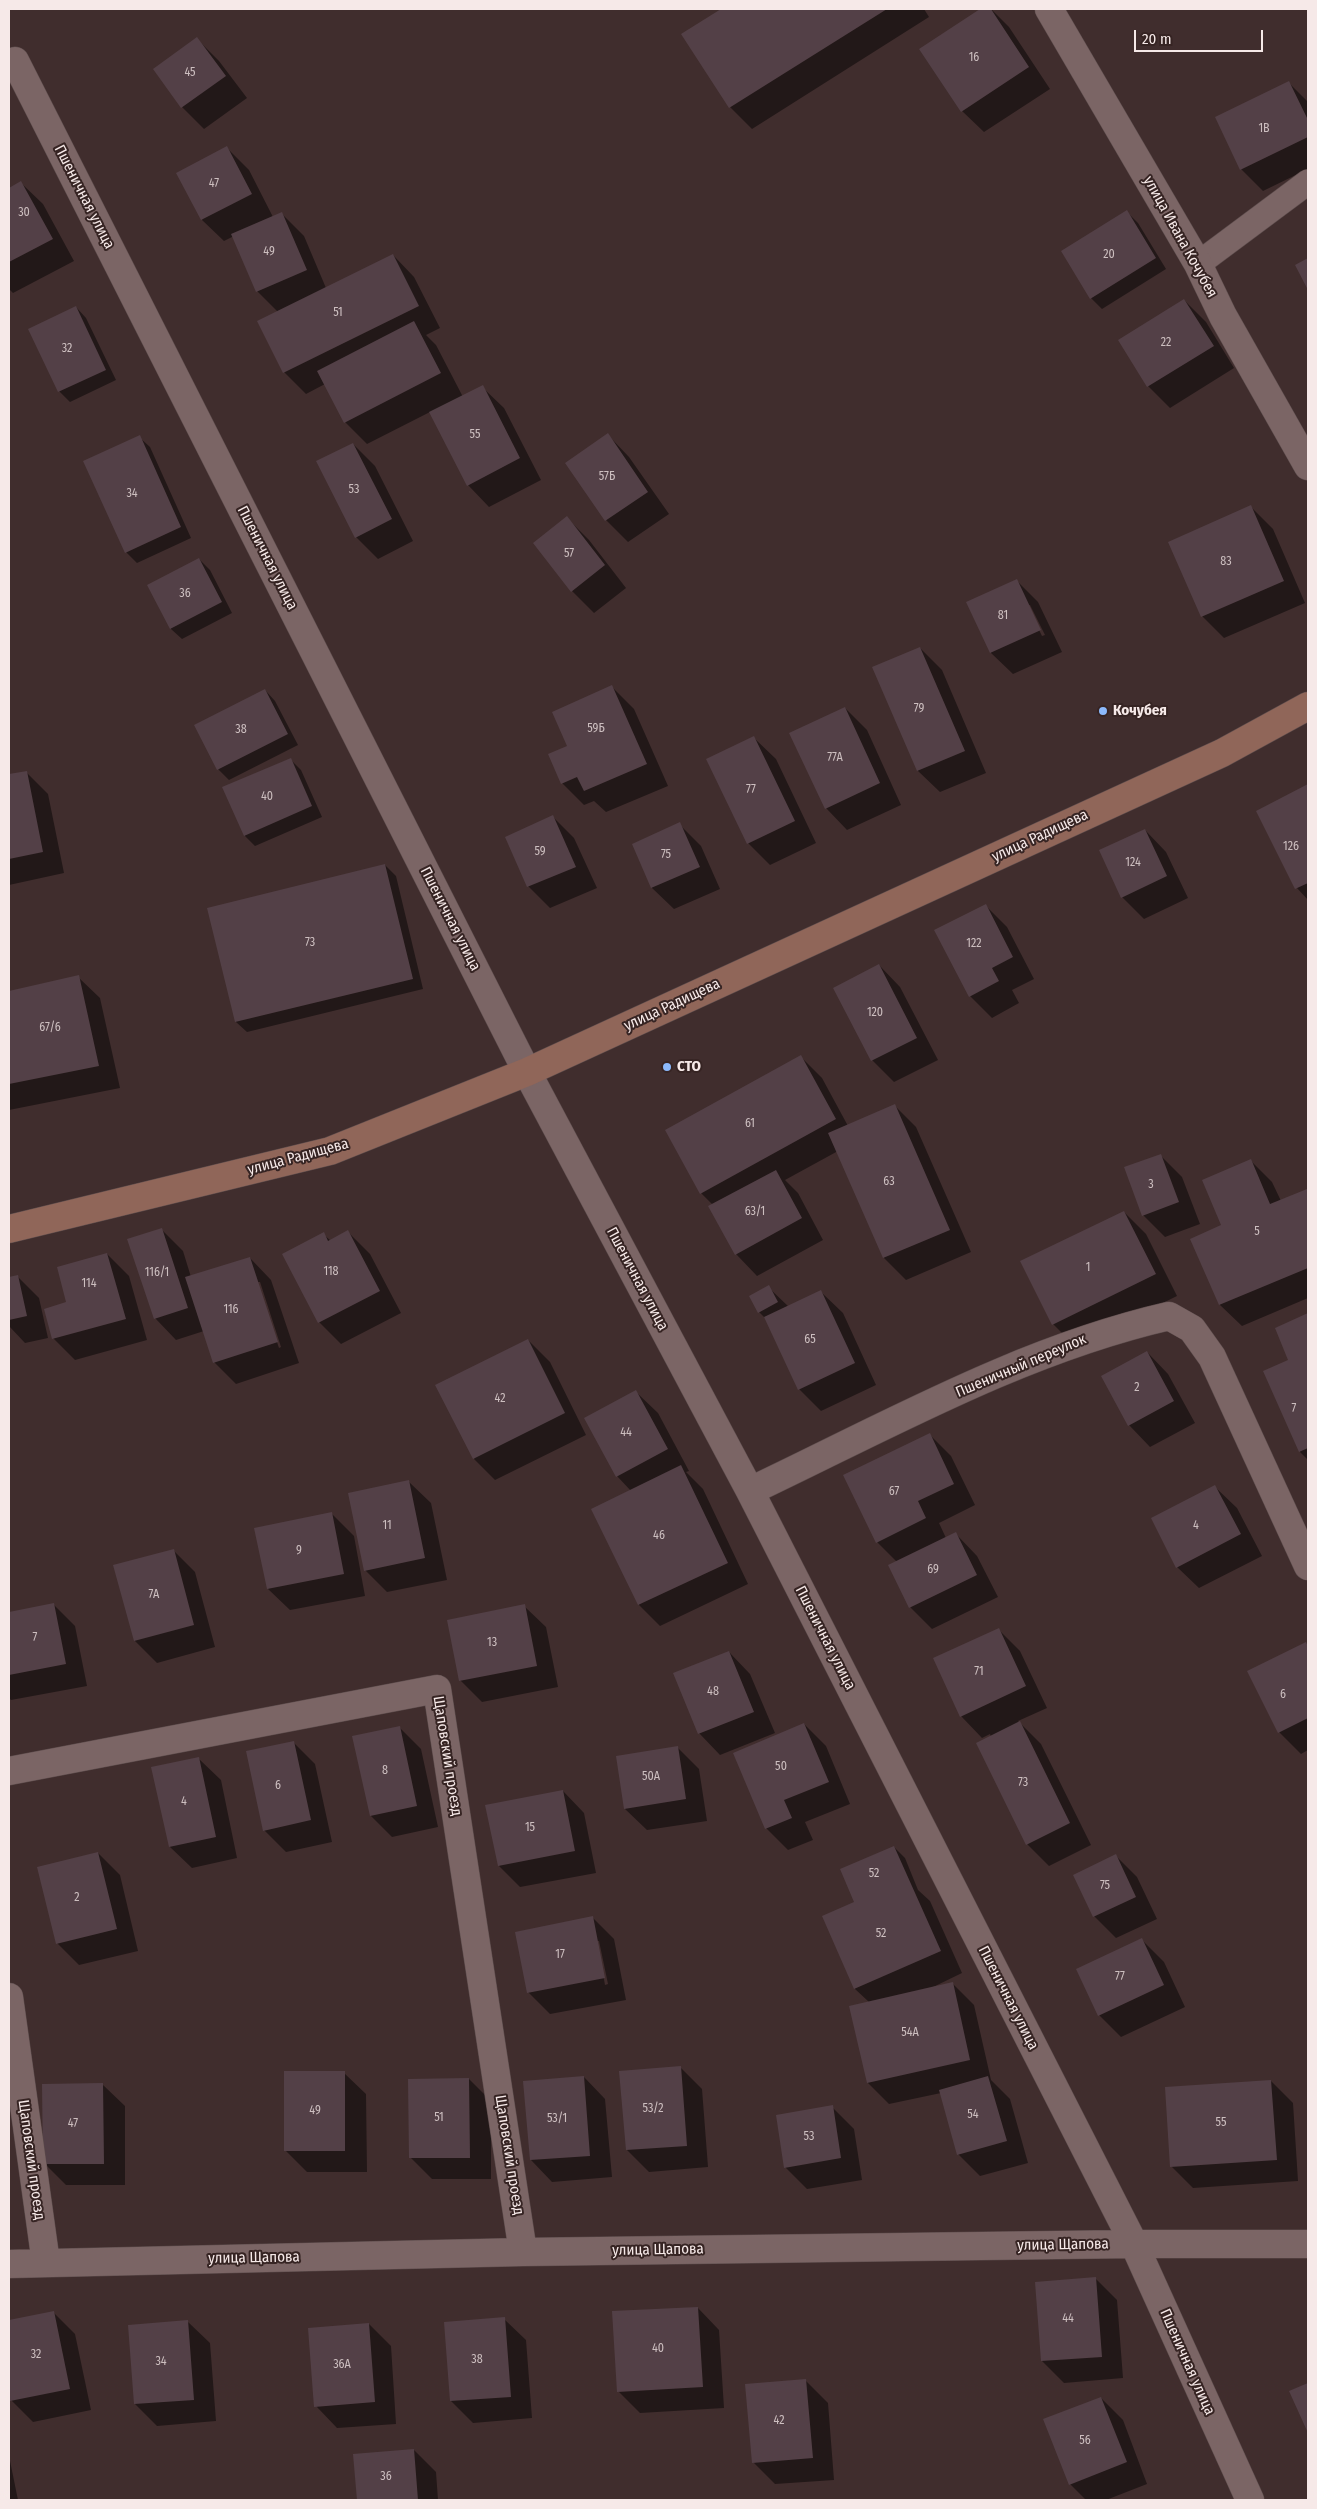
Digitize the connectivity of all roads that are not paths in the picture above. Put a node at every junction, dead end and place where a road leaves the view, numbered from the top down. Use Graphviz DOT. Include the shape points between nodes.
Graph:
graph roads {
  1 [pos="1049,9"];
  2 [pos="16,61"];
  3 [pos="1308,182"];
  4 [pos="1198,264"];
  5 [pos="1308,466"];
  6 [pos="1308,706"];
  7 [pos="527,1072"];
  8 [pos="9,1229"];
  9 [pos="750,1491"];
  10 [pos="1308,1566"];
  11 [pos="9,1771"];
  12 [pos="9,1997"];
  13 [pos="1134,2244"];
  14 [pos="1308,2244"];
  15 [pos="523,2252"];
  16 [pos="9,2264"];
  17 [pos="46,2264"];
  18 [pos="1250,2500"];
  1 -- 4 [label="street, улица Ивана Кочубея"];
  2 -- 7 [label="street, Пшеничная улица"];
  3 -- 4 [label="lane"];
  4 -- 5 [label="street, улица Ивана Кочубея"];
  6 -- 7 [label="main road, улица Радищева" via="1222,753"];
  7 -- 8 [label="main road, улица Радищева" via="330,1151"];
  7 -- 9 [label="street, Пшеничная улица"];
  9 -- 10 [label="street, Пшеничный переулок" via="1000,1372 1065,1345 1169,1316 1192,1328 1212,1357"];
  9 -- 13 [label="street, Пшеничная улица"];
  11 -- 15 [label="street, Щаповский проезд" via="437,1689"];
  12 -- 17 [label="street, Щаповский проезд"];
  13 -- 14 [label="street, улица Щапова"];
  13 -- 15 [label="street, улица Щапова"];
  13 -- 18 [label="street, Пшеничная улица"];
  15 -- 17 [label="street, улица Щапова"];
  16 -- 17 [label="street, улица Щапова"];
}
